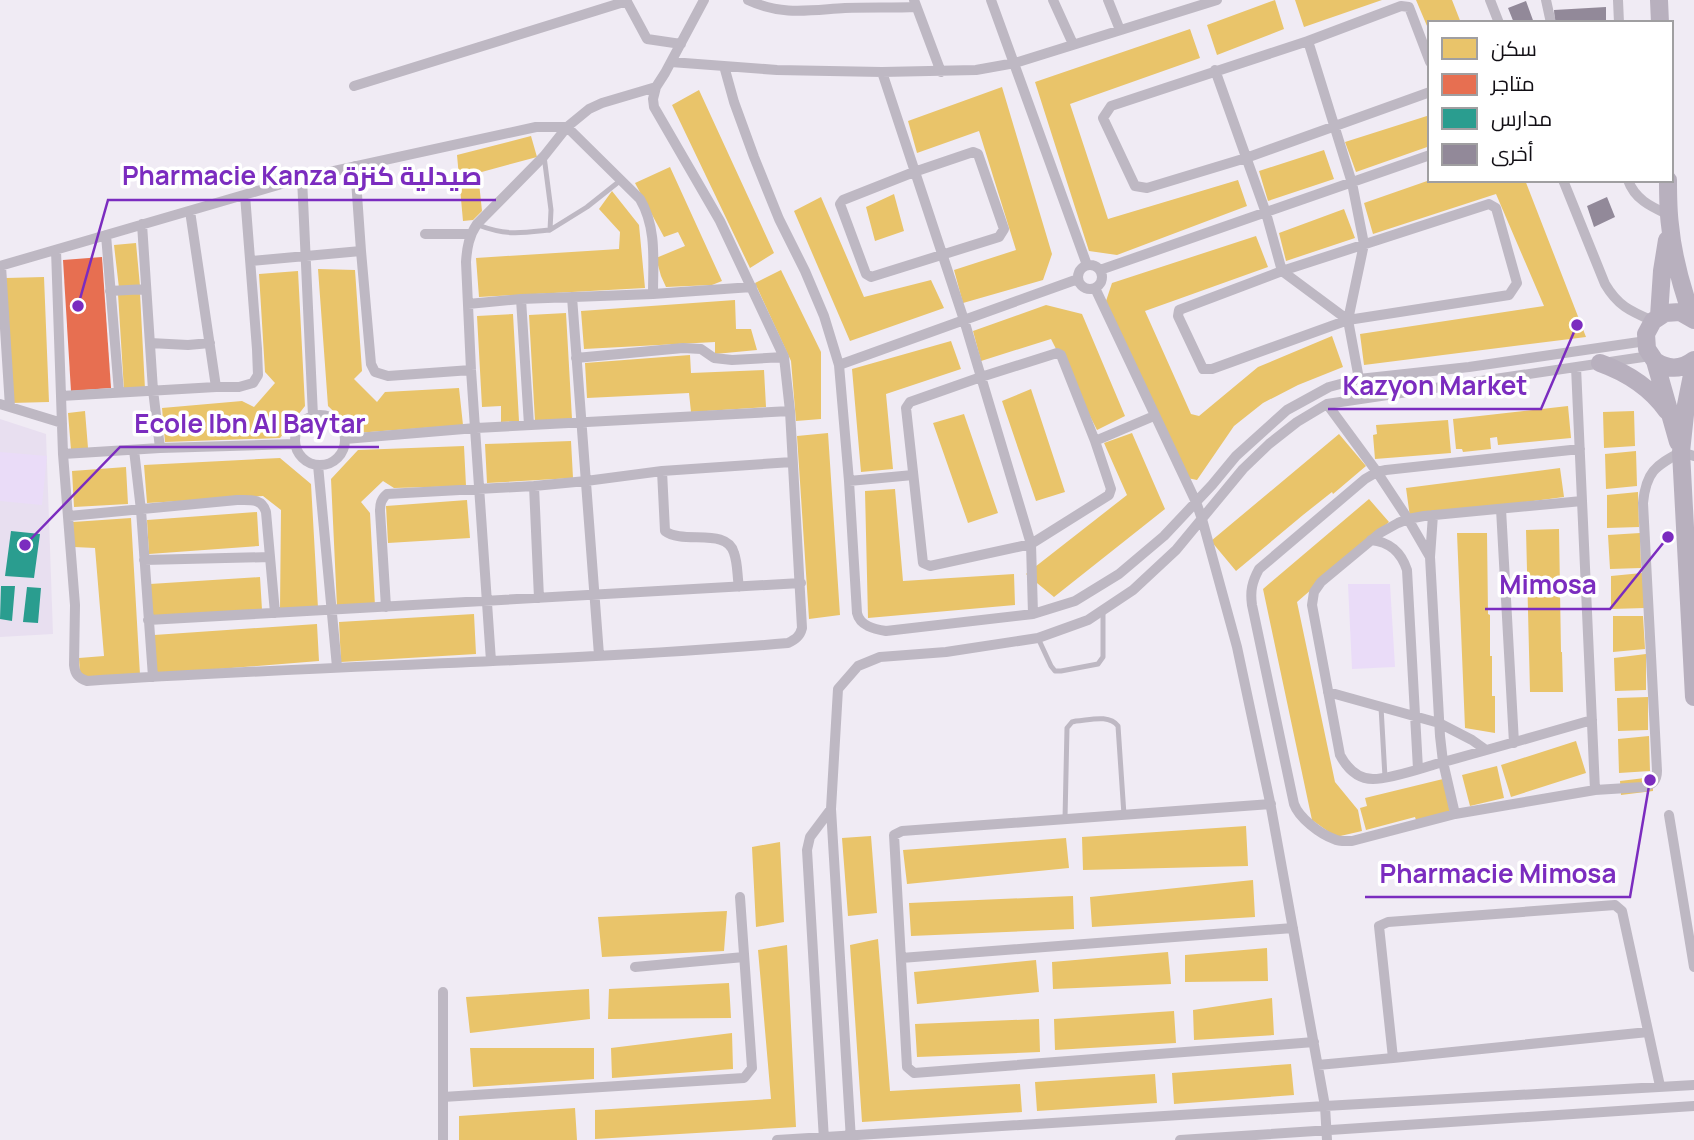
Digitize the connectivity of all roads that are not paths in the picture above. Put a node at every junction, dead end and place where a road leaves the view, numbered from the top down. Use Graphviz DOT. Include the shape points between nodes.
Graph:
graph roads {
  1 [pos="626,0"];
  2 [pos="704,0"];
  3 [pos="748,0"];
  4 [pos="991,0"];
  5 [pos="1053,0"];
  6 [pos="1108,0"];
  7 [pos="1217,0"];
  8 [pos="1490,0"];
  9 [pos="1546,0"];
  10 [pos="1618,0"];
  11 [pos="1659,0"];
  12 [pos="915,4"];
  13 [pos="779,5"];
  14 [pos="1498,21"];
  15 [pos="1551,21"];
  16 [pos="1619,21"];
  17 [pos="1660,21"];
  18 [pos="1120,30"];
  19 [pos="1308,41"];
  20 [pos="681,44"];
  21 [pos="1073,44"];
  22 [pos="1428,57"];
  23 [pos="671,62"];
  24 [pos="1015,63"];
  25 [pos="724,66"];
  26 [pos="1215,70"];
  27 [pos="882,72"];
  28 [pos="941,72"];
  29 [pos="354,86"];
  30 [pos="656,87"];
  31 [pos="1428,94"];
  32 [pos="567,127"];
  33 [pos="1335,127"];
  34 [pos="544,156"];
  35 [pos="1428,156"];
  36 [pos="1247,158"];
  37 [pos="355,166"];
  38 [pos="914,172"];
  39 [pos="302,178"];
  40 [pos="621,180"];
  41 [pos="1564,182"];
  42 [pos="1629,182"];
  43 [pos="1668,182"];
  44 [pos="1352,183"];
  45 [pos="245,195"];
  46 [pos="190,211"];
  47 [pos="1266,213"];
  48 [pos="1670,221"];
  49 [pos="142,224"];
  50 [pos="474,229"];
  51 [pos="550,230"];
  52 [pos="425,234"];
  53 [pos="106,235"];
  54 [pos="1364,244"];
  55 [pos="56,250"];
  56 [pos="361,251"];
  57 [pos="306,255"];
  58 [pos="942,255"];
  59 [pos="251,261"];
  60 [pos="1087,264"];
  61 [pos="0,266"];
  62 [pos="1100,270"];
  63 [pos="1282,271"];
  64 [pos="1078,279"];
  65 [pos="752,287"];
  66 [pos="1095,288"];
  67 [pos="146,289"];
  68 [pos="110,291"];
  69 [pos="653,294"];
  70 [pos="572,297"];
  71 [pos="522,299"];
  72 [pos="468,304"];
  73 [pos="1656,318"];
  74 [pos="1694,319"];
  75 [pos="964,320"];
  76 [pos="1348,320"];
  77 [pos="150,343"];
  78 [pos="210,343"];
  79 [pos="1650,353"];
  80 [pos="785,357"];
  81 [pos="576,358"];
  82 [pos="1694,362"];
  83 [pos="1600,363"];
  84 [pos="839,365"];
  85 [pos="1576,367"];
  86 [pos="471,370"];
  87 [pos="981,377"];
  88 [pos="1359,379"];
  89 [pos="216,387"];
  90 [pos="153,390"];
  91 [pos="119,393"];
  92 [pos="61,396"];
  93 [pos="1327,404"];
  94 [pos="5,405"];
  95 [pos="790,411"];
  96 [pos="313,416"];
  97 [pos="1154,416"];
  98 [pos="1670,416"];
  99 [pos="62,423"];
  100 [pos="582,423"];
  101 [pos="529,425"];
  102 [pos="475,428"];
  103 [pos="345,439"];
  104 [pos="1095,441"];
  105 [pos="295,444"];
  106 [pos="159,448"];
  107 [pos="1580,449"];
  108 [pos="134,450"];
  109 [pos="63,454"];
  110 [pos="1688,454"];
  111 [pos="792,462"];
  112 [pos="317,466"];
  113 [pos="662,471"];
  114 [pos="1377,472"];
  115 [pos="913,475"];
  116 [pos="586,481"];
  117 [pos="849,481"];
  118 [pos="534,486"];
  119 [pos="478,489"];
  120 [pos="1582,501"];
  121 [pos="1196,502"];
  122 [pos="1501,509"];
  123 [pos="141,510"];
  124 [pos="1433,515"];
  125 [pos="69,516"];
  126 [pos="1202,519"];
  127 [pos="1408,519"];
  128 [pos="1371,540"];
  129 [pos="1031,544"];
  130 [pos="270,557"];
  131 [pos="1430,557"];
  132 [pos="144,560"];
  133 [pos="800,583"];
  134 [pos="739,587"];
  135 [pos="595,595"];
  136 [pos="538,598"];
  137 [pos="488,601"];
  138 [pos="386,607"];
  139 [pos="332,610"];
  140 [pos="1103,610"];
  141 [pos="275,613"];
  142 [pos="1033,614"];
  143 [pos="148,620"];
  144 [pos="1038,638"];
  145 [pos="599,655"];
  146 [pos="491,661"];
  147 [pos="337,667"];
  148 [pos="153,677"];
  149 [pos="1328,692"];
  150 [pos="1694,697"];
  151 [pos="1381,707"];
  152 [pos="1415,716"];
  153 [pos="1592,720"];
  154 [pos="1439,723"];
  155 [pos="1514,743"];
  156 [pos="1486,750"];
  157 [pos="1443,762"];
  158 [pos="1418,769"];
  159 [pos="1385,777"];
  160 [pos="1595,790"];
  161 [pos="1271,804"];
  162 [pos="831,809"];
  163 [pos="1455,814"];
  164 [pos="1124,815"];
  165 [pos="1669,815"];
  166 [pos="1065,819"];
  167 [pos="740,897"];
  168 [pos="1293,928"];
  169 [pos="744,957"];
  170 [pos="901,958"];
  171 [pos="635,967"];
  172 [pos="1694,967"];
  173 [pos="443,992"];
  174 [pos="1648,1032"];
  175 [pos="1314,1042"];
  176 [pos="1393,1058"];
  177 [pos="1318,1065"];
  178 [pos="1694,1084"];
  179 [pos="1660,1086"];
  180 [pos="443,1097"];
  181 [pos="1325,1106"];
  182 [pos="1694,1106"];
  183 [pos="1327,1135"];
  184 [pos="851,1137"];
  185 [pos="824,1138"];
  186 [pos="443,1140"];
  187 [pos="776,1140"];
  188 [pos="1180,1140"];
  1 -- 20 [label="street" via="647,39"];
  1 -- 29 [label="street"];
  2 -- 20 [label="street"];
  3 -- 13 [label="street" via="761,6"];
  4 -- 24 [label="street"];
  5 -- 21 [label="street"];
  6 -- 18 [label="street"];
  7 -- 18 [label="street"];
  8 -- 14 [label="street"];
  9 -- 15 [label="street"];
  10 -- 16 [label="street"];
  11 -- 17 [label="main road"];
  12 -- 13 [label="street" via="794,12"];
  12 -- 28 [label="street"];
  18 -- 21 [label="street"];
  19 -- 22 [label="street" via="1401,6 1409,7"];
  19 -- 26 [label="street"];
  19 -- 33 [label="street"];
  20 -- 23 [label="street"];
  21 -- 24 [label="street"];
  23 -- 25 [label="street"];
  23 -- 30 [label="street"];
  24 -- 28 [label="street"];
  24 -- 60 [label="street"];
  25 -- 27 [label="street"];
  25 -- 84 [label="street" via="754,157 824,316"];
  26 -- 36 [label="street"];
  26 -- 36 [label="street" via="1111,106 1103,118 1135,186 1147,188"];
  27 -- 28 [label="street"];
  27 -- 38 [label="street"];
  30 -- 32 [label="street" via="596,105"];
  30 -- 65 [label="street" via="654,107"];
  31 -- 33 [label="street"];
  32 -- 34 [label="street"];
  32 -- 37 [label="street" via="536,127"];
  32 -- 40 [label="street"];
  33 -- 36 [label="street"];
  33 -- 44 [label="street"];
  34 -- 50 [label="street"];
  34 -- 51 [label="lane"];
  35 -- 44 [label="street"];
  36 -- 47 [label="street"];
  37 -- 39 [label="street"];
  37 -- 56 [label="street"];
  38 -- 58 [label="street"];
  38 -- 58 [label="street" via="978,154 1004,229 999,237"];
  38 -- 58 [label="street" via="840,204 866,274"];
  39 -- 45 [label="street"];
  39 -- 57 [label="street"];
  40 -- 51 [label="lane"];
  40 -- 69 [label="street" via="640,199 651,224"];
  41 -- 73 [label="street" via="1613,298 1626,309"];
  42 -- 48 [label="street" via="1638,197"];
  43 -- 48 [label="main road"];
  44 -- 47 [label="street"];
  44 -- 54 [label="street"];
  45 -- 46 [label="street"];
  45 -- 59 [label="street"];
  46 -- 49 [label="street"];
  46 -- 78 [label="street"];
  47 -- 62 [label="street"];
  47 -- 63 [label="street"];
  48 -- 73 [label="main road"];
  48 -- 74 [label="main road" via="1678,273"];
  49 -- 53 [label="street"];
  49 -- 67 [label="street"];
  50 -- 51 [label="lane"];
  50 -- 52 [label="street"];
  50 -- 72 [label="street" via="466,261"];
  53 -- 55 [label="street"];
  53 -- 68 [label="street"];
  54 -- 63 [label="street"];
  54 -- 76 [label="street"];
  54 -- 76 [label="street" via="1489,204 1496,208 1517,284 1509,295"];
  55 -- 61 [label="street"];
  55 -- 92 [label="street"];
  56 -- 57 [label="street"];
  56 -- 86 [label="street" via="371,364 376,372 388,376"];
  57 -- 59 [label="street"];
  57 -- 96 [label="street"];
  58 -- 75 [label="street"];
  59 -- 89 [label="street" via="258,375 248,385"];
  60 -- 62 [label="street"];
  60 -- 64 [label="street" via="1079,270"];
  61 -- 94 [label="street"];
  62 -- 66 [label="street" via="1102,279"];
  63 -- 76 [label="street"];
  63 -- 76 [label="street" via="1179,310 1203,369"];
  64 -- 66 [label="street" via="1083,287"];
  64 -- 75 [label="street"];
  65 -- 69 [label="street"];
  65 -- 80 [label="street"];
  66 -- 97 [label="street"];
  67 -- 68 [label="street"];
  67 -- 77 [label="street"];
  68 -- 91 [label="street"];
  69 -- 70 [label="street"];
  70 -- 71 [label="street"];
  70 -- 81 [label="street"];
  71 -- 72 [label="street"];
  71 -- 101 [label="street"];
  72 -- 86 [label="street"];
  73 -- 74 [label="main road" via="1672,311"];
  73 -- 79 [label="main road" via="1649,327"];
  75 -- 84 [label="street"];
  75 -- 87 [label="street"];
  76 -- 88 [label="street"];
  77 -- 78 [label="street"];
  77 -- 90 [label="street"];
  78 -- 89 [label="street"];
  79 -- 82 [label="main road" via="1661,365 1676,368"];
  79 -- 83 [label="street"];
  79 -- 88 [label="street"];
  79 -- 98 [label="main road"];
  80 -- 81 [label="street" via="733,360 683,348"];
  80 -- 95 [label="street"];
  81 -- 100 [label="street"];
  82 -- 110 [label="main road" via="1686,405"];
  83 -- 85 [label="street"];
  83 -- 98 [label="main road" via="1648,388"];
  84 -- 117 [label="street"];
  85 -- 93 [label="street"];
  85 -- 107 [label="street"];
  86 -- 102 [label="street"];
  87 -- 104 [label="street" via="1061,355"];
  87 -- 115 [label="street" via="910,402 906,408"];
  87 -- 129 [label="street"];
  88 -- 121 [label="street" via="1328,387 1287,410 1236,456"];
  89 -- 90 [label="street"];
  90 -- 91 [label="street"];
  90 -- 106 [label="street"];
  91 -- 92 [label="street"];
  92 -- 99 [label="street"];
  93 -- 114 [label="street"];
  93 -- 126 [label="street" via="1269,444"];
  94 -- 99 [label="street"];
  95 -- 100 [label="street"];
  95 -- 111 [label="street"];
  96 -- 103 [label="street" via="333,418"];
  96 -- 105 [label="street" via="298,427"];
  97 -- 104 [label="street"];
  97 -- 121 [label="street"];
  98 -- 110 [label="main road"];
  99 -- 109 [label="street"];
  100 -- 101 [label="street"];
  100 -- 116 [label="street"];
  101 -- 102 [label="street"];
  102 -- 103 [label="street"];
  102 -- 119 [label="street"];
  103 -- 112 [label="street" via="338,458"];
  104 -- 129 [label="street" via="1109,495"];
  105 -- 106 [label="street"];
  105 -- 112 [label="street" via="302,459"];
  106 -- 108 [label="street"];
  107 -- 114 [label="street"];
  107 -- 120 [label="street"];
  108 -- 109 [label="street"];
  108 -- 123 [label="street"];
  109 -- 125 [label="street"];
  110 -- 150 [label="main road"];
  110 -- 160 [label="street" via="1660,463 1644,489 1657,777 1649,786"];
  111 -- 113 [label="street"];
  111 -- 133 [label="street"];
  112 -- 139 [label="street"];
  113 -- 116 [label="street"];
  113 -- 134 [label="street" via="665,531 680,537 714,538 729,545"];
  114 -- 127 [label="street"];
  114 -- 163 [label="street" via="1268,560 1253,580 1252,606 1294,804 1306,821 1342,841"];
  115 -- 117 [label="street"];
  115 -- 129 [label="street" via="923,563 930,566"];
  116 -- 118 [label="street"];
  116 -- 135 [label="street"];
  117 -- 142 [label="street" via="857,613 870,628 886,631"];
  118 -- 119 [label="street"];
  118 -- 136 [label="street"];
  119 -- 137 [label="street"];
  119 -- 138 [label="street" via="394,492 383,497"];
  120 -- 122 [label="street"];
  120 -- 153 [label="street"];
  121 -- 126 [label="street"];
  121 -- 142 [label="street" via="1164,537 1119,574 1075,601"];
  122 -- 124 [label="street"];
  122 -- 155 [label="street"];
  123 -- 125 [label="street"];
  123 -- 130 [label="street" via="237,500 260,502 266,512"];
  123 -- 132 [label="street"];
  124 -- 127 [label="street"];
  124 -- 131 [label="street"];
  125 -- 148 [label="street" via="75,674 87,681"];
  126 -- 140 [label="street" via="1133,590"];
  126 -- 161 [label="street" via="1237,647"];
  127 -- 128 [label="street"];
  127 -- 131 [label="street"];
  128 -- 149 [label="street" via="1321,582 1312,598"];
  128 -- 152 [label="street" via="1394,549 1407,570"];
  129 -- 142 [label="street"];
  130 -- 132 [label="street"];
  130 -- 141 [label="street"];
  131 -- 154 [label="street"];
  132 -- 143 [label="street"];
  133 -- 134 [label="street"];
  133 -- 145 [label="street" via="802,628 788,643"];
  134 -- 135 [label="street"];
  135 -- 136 [label="street"];
  135 -- 145 [label="street"];
  136 -- 137 [label="street"];
  137 -- 138 [label="street"];
  137 -- 146 [label="street"];
  138 -- 139 [label="street"];
  139 -- 141 [label="street"];
  139 -- 147 [label="street"];
  140 -- 144 [label="street"];
  140 -- 144 [label="lane" via="1103,657 1098,664 1055,671"];
  141 -- 143 [label="street"];
  143 -- 148 [label="street"];
  144 -- 162 [label="street" via="880,657 858,666 838,689"];
  145 -- 146 [label="street"];
  146 -- 147 [label="street"];
  147 -- 148 [label="street"];
  149 -- 151 [label="street"];
  149 -- 159 [label="street" via="1345,765 1363,777"];
  151 -- 152 [label="street"];
  151 -- 159 [label="lane"];
  152 -- 154 [label="street"];
  152 -- 158 [label="street"];
  153 -- 155 [label="street"];
  153 -- 160 [label="street"];
  154 -- 156 [label="street"];
  154 -- 157 [label="street"];
  155 -- 156 [label="street"];
  156 -- 157 [label="street"];
  157 -- 158 [label="street"];
  157 -- 163 [label="street"];
  158 -- 159 [label="street"];
  160 -- 163 [label="street"];
  161 -- 164 [label="street"];
  161 -- 168 [label="street"];
  162 -- 184 [label="street"];
  162 -- 185 [label="street" via="810,837 807,850"];
  164 -- 166 [label="street"];
  164 -- 166 [label="lane" via="1116,722 1076,721 1067,728"];
  165 -- 172 [label="street"];
  166 -- 170 [label="street" via="894,835"];
  167 -- 169 [label="street"];
  168 -- 170 [label="street"];
  168 -- 175 [label="street"];
  169 -- 171 [label="street"];
  169 -- 180 [label="street" via="752,1068 744,1078"];
  170 -- 175 [label="street" via="907,1067 914,1073"];
  173 -- 180 [label="street"];
  174 -- 176 [label="street"];
  174 -- 176 [label="street" via="1622,911 1615,905 1388,922 1379,926"];
  174 -- 179 [label="street"];
  175 -- 177 [label="street"];
  176 -- 177 [label="street"];
  177 -- 181 [label="street"];
  178 -- 179 [label="street"];
  179 -- 181 [label="street"];
  180 -- 186 [label="street"];
  181 -- 183 [label="street"];
  181 -- 184 [label="street"];
  182 -- 183 [label="street"];
  183 -- 188 [label="street"];
  184 -- 185 [label="street"];
  185 -- 187 [label="street"];
}
